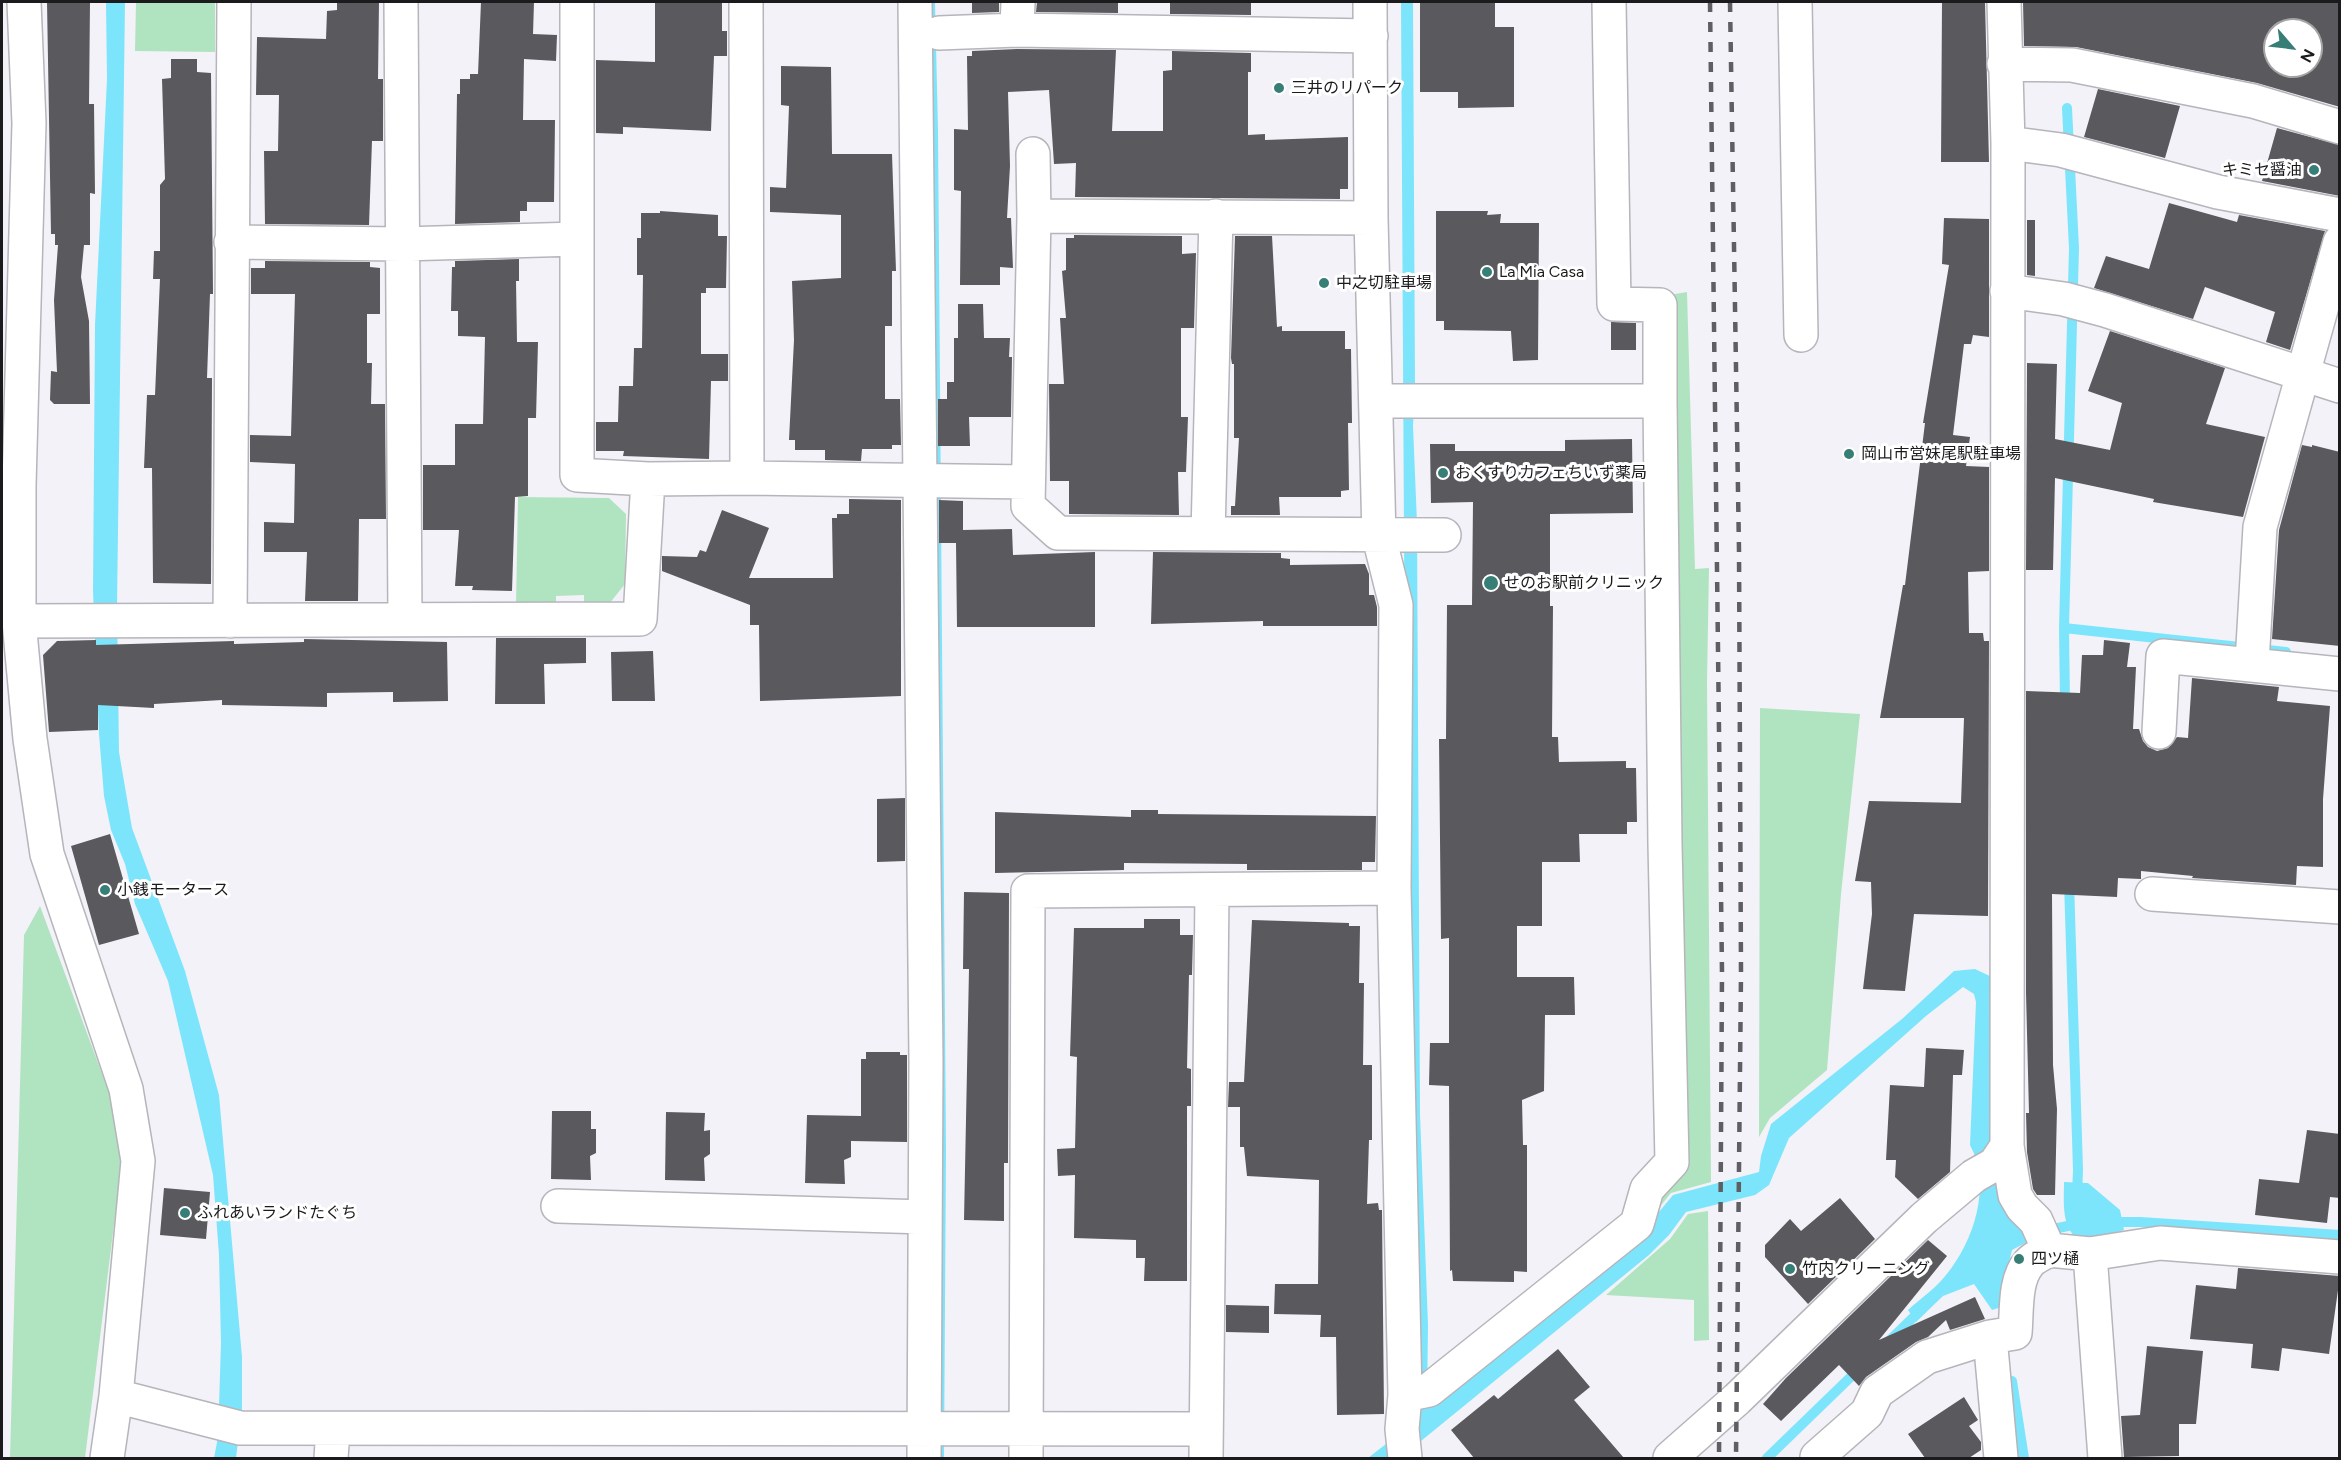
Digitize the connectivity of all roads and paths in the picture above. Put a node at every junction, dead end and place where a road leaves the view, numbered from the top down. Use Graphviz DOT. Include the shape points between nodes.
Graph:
graph roads {
  1 [pos="24,2"];
  2 [pos="234,2"];
  3 [pos="401,2"];
  4 [pos="577,2"];
  5 [pos="746,2"];
  6 [pos="915,2"];
  7 [pos="1370,2"];
  8 [pos="1609,2"];
  9 [pos="1795,2"];
  10 [pos="2004,2"];
  11 [pos="1017,16"];
  12 [pos="939,33"];
  13 [pos="1371,36"];
  14 [pos="2004,64"];
  15 [pos="14,93"];
  16 [pos="2340,127"];
  17 [pos="2007,143"];
  18 [pos="1033,154"];
  19 [pos="2340,215"];
  20 [pos="1034,216"];
  21 [pos="1216,216"];
  22 [pos="1371,218"];
  23 [pos="578,239"];
  24 [pos="231,242"];
  25 [pos="2340,242"];
  26 [pos="402,244"];
  27 [pos="2007,291"];
  28 [pos="13,312"];
  29 [pos="1801,335"];
  30 [pos="2304,376"];
  31 [pos="2340,386"];
  32 [pos="1398,401"];
  33 [pos="1660,401"];
  34 [pos="747,478"];
  35 [pos="648,479"];
  36 [pos="930,480"];
  37 [pos="1028,482"];
  38 [pos="1208,534"];
  39 [pos="1411,536"];
  40 [pos="405,618"];
  41 [pos="19,621"];
  42 [pos="230,621"];
  43 [pos="2253,653"];
  44 [pos="2340,674"];
  45 [pos="2159,732"];
  46 [pos="16,739"];
  47 [pos="1394,888"];
  48 [pos="1212,891"];
  49 [pos="2152,894"];
  50 [pos="2340,907"];
  51 [pos="1992,1162"];
  52 [pos="558,1206"];
  53 [pos="925,1216"];
  54 [pos="2043,1237"];
  55 [pos="2090,1254"];
  56 [pos="2340,1257"];
  57 [pos="1990,1336"];
  58 [pos="1414,1393"];
  59 [pos="117,1396"];
  60 [pos="931,1437"];
  61 [pos="332,1444"];
  62 [pos="1026,1444"];
  63 [pos="1206,1444"];
  64 [pos="1404,1448"];
  65 [pos="1817,1457"];
  66 [pos="107,1458"];
  67 [pos="1670,1458"];
  68 [pos="2001,1458"];
  69 [pos="2105,1458"];
  1 -- 15 [label="street"];
  2 -- 24 [label="street"];
  3 -- 26 [label="street"];
  4 -- 23 [label="street"];
  5 -- 34 [label="street"];
  6 -- 36 [label="street"];
  7 -- 13 [label="street"];
  8 -- 33 [label="street" via="1614,304 1660,305"];
  9 -- 29 [label="street"];
  10 -- 14 [label="street"];
  11 -- 12 [label="street"];
  11 -- 13 [label="street"];
  13 -- 22 [label="street"];
  14 -- 16 [label="street" via="2072,65 2253,101"];
  14 -- 17 [label="street"];
  15 -- 28 [label="street"];
  17 -- 19 [label="street" via="2067,152 2218,192"];
  17 -- 27 [label="street"];
  18 -- 20 [label="street"];
  20 -- 21 [label="street"];
  20 -- 37 [label="street"];
  21 -- 22 [label="street"];
  21 -- 38 [label="street"];
  22 -- 32 [label="street"];
  23 -- 26 [label="street"];
  23 -- 35 [label="street" via="577,475"];
  24 -- 26 [label="street"];
  24 -- 42 [label="street"];
  25 -- 30 [label="street"];
  26 -- 40 [label="street"];
  27 -- 30 [label="street" via="2072,302"];
  27 -- 51 [label="street"];
  28 -- 41 [label="street"];
  30 -- 31 [label="street"];
  30 -- 43 [label="street" via="2260,526"];
  32 -- 33 [label="street"];
  32 -- 39 [label="street"];
  33 -- 58 [label="street" via="1672,1162 1647,1188 1638,1224"];
  34 -- 35 [label="street"];
  34 -- 36 [label="street"];
  35 -- 40 [label="street" via="640,619"];
  36 -- 37 [label="street"];
  36 -- 53 [label="street"];
  37 -- 38 [label="street" via="1028,506 1058,533"];
  38 -- 39 [label="street"];
  39 -- 47 [label="street" via="1396,605 1405,675"];
  40 -- 42 [label="street"];
  41 -- 42 [label="street"];
  41 -- 46 [label="street"];
  43 -- 44 [label="street"];
  43 -- 45 [label="street" via="2163,656"];
  46 -- 59 [label="street" via="47,854 126,1089 138,1161"];
  47 -- 48 [label="street"];
  47 -- 58 [label="street"];
  48 -- 62 [label="street" via="1029,891"];
  48 -- 63 [label="street"];
  49 -- 50 [label="street"];
  51 -- 54 [label="street"];
  51 -- 67 [label="street" via="1924,1218 1737,1399"];
  52 -- 53 [label="street"];
  53 -- 60 [label="street"];
  54 -- 55 [label="street"];
  54 -- 57 [label="street" via="2024,1271 2015,1333"];
  55 -- 56 [label="street" via="2160,1243"];
  55 -- 69 [label="street"];
  57 -- 65 [label="street" via="1927,1357 1877,1392 1867,1413"];
  57 -- 68 [label="street"];
  58 -- 64 [label="street"];
  59 -- 61 [label="street" via="227,1425"];
  59 -- 66 [label="street"];
  60 -- 61 [label="street"];
  60 -- 62 [label="street"];
  62 -- 63 [label="street"];
}
